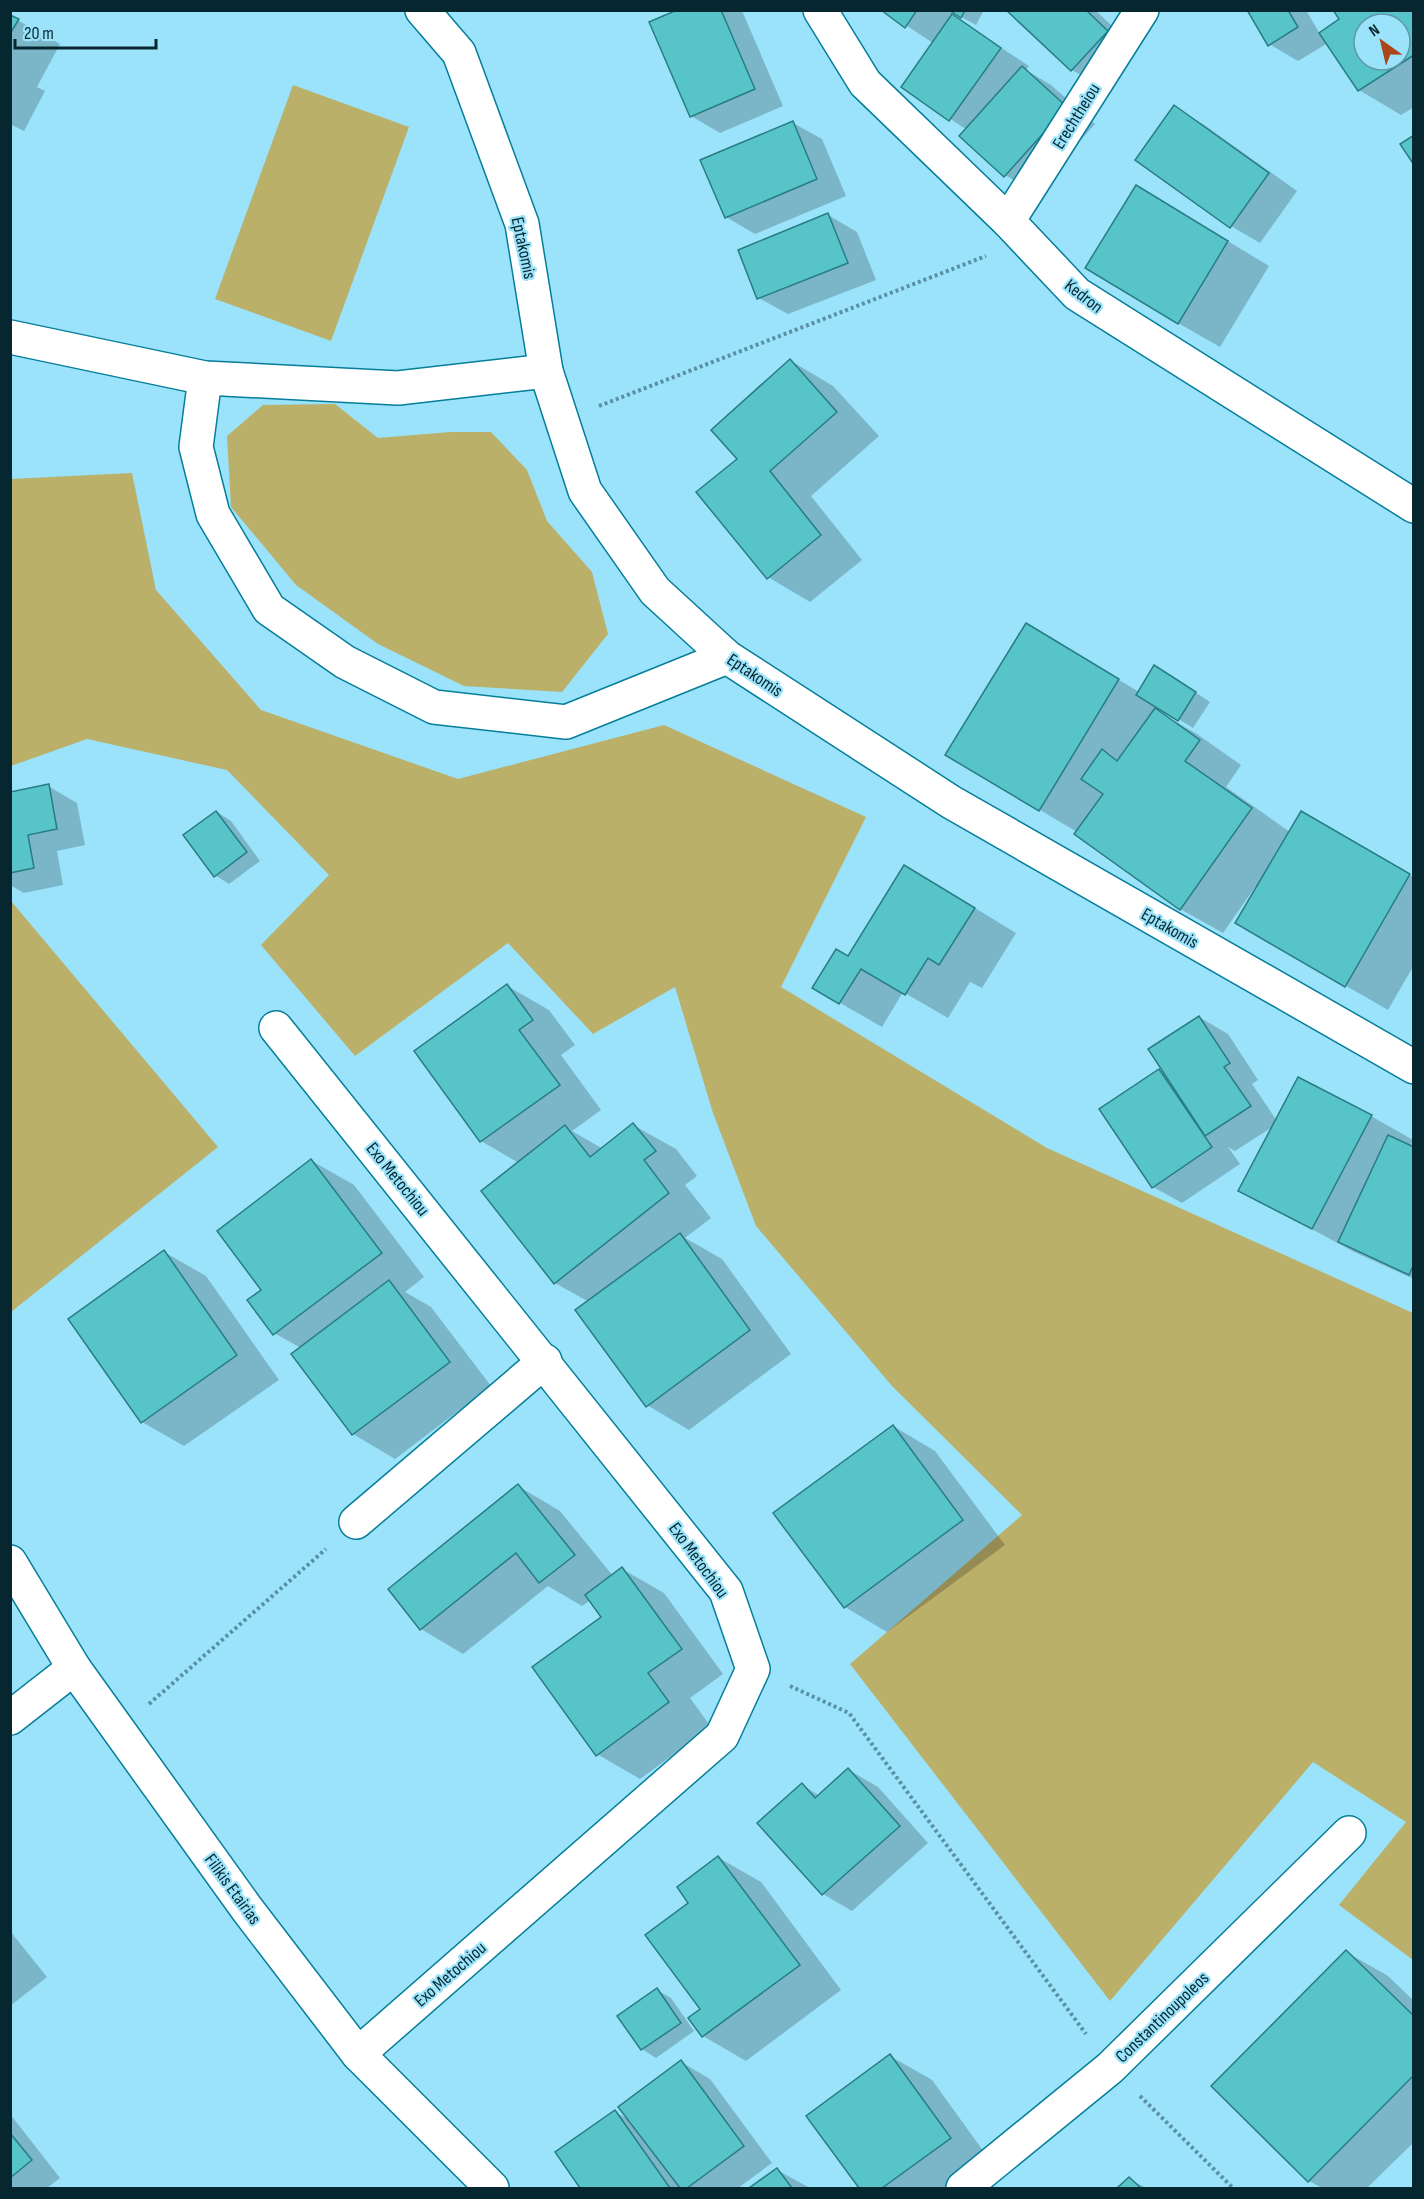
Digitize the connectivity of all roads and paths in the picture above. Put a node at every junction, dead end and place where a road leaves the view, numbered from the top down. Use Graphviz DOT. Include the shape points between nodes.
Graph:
graph roads {
  1 [pos="422,10"];
  2 [pos="820,10"];
  3 [pos="1142,10"];
  4 [pos="1017,231"];
  5 [pos="10,337"];
  6 [pos="546,371"];
  7 [pos="206,378"];
  8 [pos="563,421"];
  9 [pos="1413,506"];
  10 [pos="727,657"];
  11 [pos="276,1028"];
  12 [pos="1413,1067"];
  13 [pos="545,1361"];
  14 [pos="356,1522"];
  15 [pos="10,1562"];
  16 [pos="74,1668"];
  17 [pos="753,1669"];
  18 [pos="186,1671"];
  19 [pos="10,1718"];
  20 [pos="1349,1833"];
  21 [pos="358,2054"];
  22 [pos="1110,2067"];
  23 [pos="492,2188"];
  24 [pos="963,2188"];
  25 [pos="1233,2188"];
  1 -- 6 [label="street, Eptakomis" via="459,53 522,224"];
  2 -- 4 [label="street, Kedron" via="865,83"];
  3 -- 4 [label="street, Erechtheiou"];
  4 -- 8 [label="path"];
  4 -- 9 [label="street, Kedron" via="1077,294"];
  5 -- 7 [label="street"];
  6 -- 7 [label="street" via="398,388"];
  6 -- 8 [label="street, Eptakomis"];
  7 -- 10 [label="street" via="196,447 213,514 268,609 345,662 434,707 566,722"];
  8 -- 10 [label="street, Eptakomis" via="585,491 655,591"];
  10 -- 12 [label="street, Eptakomis" via="951,802"];
  11 -- 13 [label="street, Exo Metochiou"];
  13 -- 14 [label="street"];
  13 -- 17 [label="street, Exo Metochiou" via="726,1591"];
  14 -- 18 [label="path"];
  15 -- 16 [label="street, Filikis Etairias"];
  16 -- 19 [label="street"];
  16 -- 21 [label="street, Filikis Etairias" via="247,1910"];
  17 -- 21 [label="street, Exo Metochiou" via="722,1736"];
  17 -- 22 [label="path" via="849,1713"];
  20 -- 22 [label="street, Constantinoupoleos"];
  21 -- 23 [label="street, Filikis Etairias"];
  22 -- 24 [label="street, Constantinoupoleos"];
  22 -- 25 [label="path"];
}
